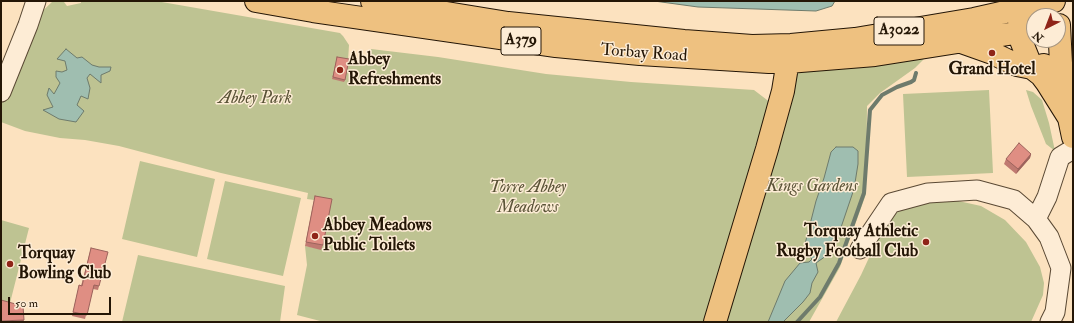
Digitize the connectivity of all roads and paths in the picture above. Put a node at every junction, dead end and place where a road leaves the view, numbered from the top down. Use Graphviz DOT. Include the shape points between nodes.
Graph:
graph roads {
  1 [pos="36,1"];
  2 [pos="256,1"];
  3 [pos="372,1"];
  4 [pos="1054,1"];
  5 [pos="1038,8"];
  6 [pos="1026,13"];
  7 [pos="1026,32"];
  8 [pos="960,42"];
  9 [pos="1029,48"];
  10 [pos="1061,48"];
  11 [pos="790,54"];
  12 [pos="1061,63"];
  13 [pos="1032,68"];
  14 [pos="1,92"];
  15 [pos="1072,132"];
  16 [pos="1073,149"];
  17 [pos="1036,218"];
  18 [pos="860,249"];
  19 [pos="715,322"];
  20 [pos="1050,322"];
  1 -- 14 [label="street"];
  2 -- 11 [label="main road, Torbay Road / A379" via="556,46 640,54"];
  3 -- 11 [label="main road, Torbay Road / A379" via="490,21 752,46"];
  4 -- 5 [label="main road, Torbay Road / A3022"];
  6 -- 11 [label="main road, Torbay Road / A3022" via="855,39"];
  7 -- 8 [label="main road, Torbay Road / A3022"];
  8 -- 11 [label="main road, Torbay Road / A3022" via="875,55"];
  8 -- 13 [label="main road, A3022" via="1017,65"];
  9 -- 13 [label="main road, A3022"];
  10 -- 12 [label="main road, A3022"];
  11 -- 19 [label="main road" via="767,149"];
  12 -- 13 [label="main road, A3022"];
  12 -- 15 [label="main road, A3022"];
  13 -- 15 [label="main road, A3022" via="1042,75 1047,83"];
  16 -- 17 [label="street" via="1060,157 1047,197"];
  17 -- 18 [label="street" via="1014,200 977,190 928,193 891,203"];
  17 -- 20 [label="street" via="1049,237 1061,268 1055,312"];
}
